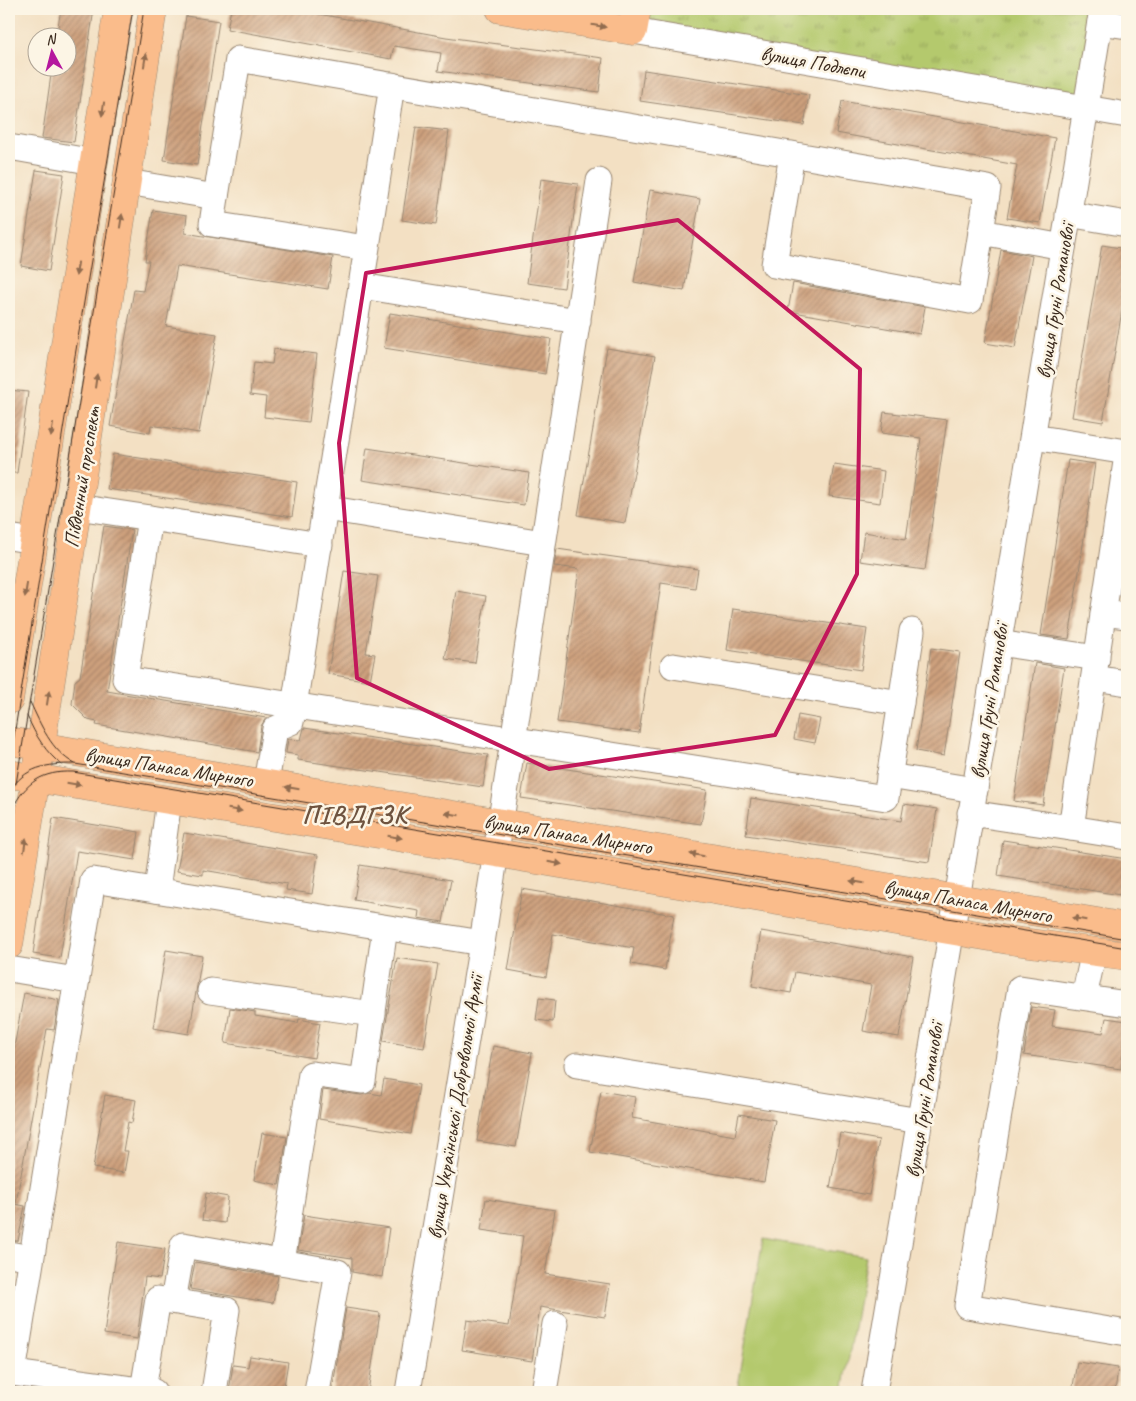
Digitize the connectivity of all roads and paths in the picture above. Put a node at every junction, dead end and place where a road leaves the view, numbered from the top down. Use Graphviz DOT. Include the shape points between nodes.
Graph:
graph roads {
  1 [pos="118,9"];
  2 [pos="153,9"];
  3 [pos="500,9"];
  4 [pos="1101,15"];
  5 [pos="635,20"];
  6 [pos="1127,26"];
  7 [pos="392,85"];
  8 [pos="1086,108"];
  9 [pos="1127,115"];
  10 [pos="9,147"];
  11 [pos="792,154"];
  12 [pos="94,162"];
  13 [pos="599,181"];
  14 [pos="127,182"];
  15 [pos="216,196"];
  16 [pos="1068,214"];
  17 [pos="1127,224"];
  18 [pos="981,232"];
  19 [pos="1063,246"];
  20 [pos="366,248"];
  21 [pos="361,286"];
  22 [pos="578,321"];
  23 [pos="1033,437"];
  24 [pos="1127,453"];
  25 [pos="77,507"];
  26 [pos="325,508"];
  27 [pos="150,518"];
  28 [pos="1121,534"];
  29 [pos="21,539"];
  30 [pos="543,543"];
  31 [pos="320,546"];
  32 [pos="1115,614"];
  33 [pos="912,631"];
  34 [pos="998,643"];
  35 [pos="673,666"];
  36 [pos="1095,668"];
  37 [pos="1127,683"];
  38 [pos="9,700"];
  39 [pos="901,703"];
  40 [pos="294,706"];
  41 [pos="513,740"];
  42 [pos="9,741"];
  43 [pos="40,746"];
  44 [pos="9,774"];
  45 [pos="890,776"];
  46 [pos="36,778"];
  47 [pos="266,784"];
  48 [pos="170,800"];
  49 [pos="972,801"];
  50 [pos="500,822"];
  51 [pos="1071,828"];
  52 [pos="1127,837"];
  53 [pos="496,853"];
  54 [pos="157,890"];
  55 [pos="957,899"];
  56 [pos="385,928"];
  57 [pos="1127,928"];
  58 [pos="952,931"];
  59 [pos="482,943"];
  60 [pos="9,945"];
  61 [pos="1094,951"];
  62 [pos="1127,956"];
  63 [pos="9,969"];
  64 [pos="76,980"];
  65 [pos="210,991"];
  66 [pos="1084,998"];
  67 [pos="1127,1004"];
  68 [pos="373,1014"];
  69 [pos="577,1065"];
  70 [pos="920,1121"];
  71 [pos="20,1256"];
  72 [pos="282,1262"];
  73 [pos="173,1301"];
  74 [pos="554,1324"];
  75 [pos="1127,1333"];
  76 [pos="72,1386"];
  77 [pos="149,1391"];
  78 [pos="214,1392"];
  79 [pos="318,1392"];
  80 [pos="408,1392"];
  81 [pos="544,1392"];
  82 [pos="874,1392"];
  1 -- 12 [label="main road, Південний проспект, one-way"];
  14 -- 2 [label="main road, Південний проспект, one-way"];
  3 -- 5 [label="main road, вулиця Подлєпи, one-way"];
  4 -- 6 [label="street"];
  4 -- 8 [label="street, вулиця Груні Романової"];
  5 -- 8 [label="street, вулиця Подлєпи"];
  7 -- 11 [label="street"];
  7 -- 15 [label="street" via="238,59"];
  7 -- 20 [label="street"];
  8 -- 9 [label="street, вулиця Подлєпи"];
  8 -- 16 [label="street, вулиця Груні Романової"];
  10 -- 12 [label="street"];
  11 -- 18 [label="street" via="988,188"];
  11 -- 18 [label="street" via="774,265 970,301"];
  12 -- 29 [label="main road, Південний проспект, one-way"];
  13 -- 22 [label="street, вулиця Української Добровольчої Армії"];
  14 -- 15 [label="street"];
  25 -- 14 [label="main road, Південний проспект, one-way"];
  15 -- 20 [label="street" via="212,224"];
  16 -- 17 [label="street"];
  16 -- 19 [label="street, вулиця Груні Романової"];
  18 -- 19 [label="street"];
  19 -- 23 [label="street, вулиця Груні Романової"];
  20 -- 21 [label="street"];
  21 -- 22 [label="street"];
  21 -- 26 [label="street"];
  22 -- 30 [label="street, вулиця Української Добровольчої Армії"];
  23 -- 24 [label="street"];
  23 -- 34 [label="street, вулиця Груні Романової"];
  24 -- 28 [label="street"];
  25 -- 27 [label="street"];
  43 -- 25 [label="main road, Південний проспект, one-way"];
  26 -- 30 [label="street"];
  26 -- 31 [label="street"];
  27 -- 31 [label="street"];
  27 -- 40 [label="street" via="125,679"];
  28 -- 32 [label="street"];
  29 -- 38 [label="main road, Південний проспект, one-way"];
  30 -- 41 [label="street, вулиця Української Добровольчої Армії"];
  31 -- 40 [label="street"];
  32 -- 36 [label="street"];
  33 -- 39 [label="street"];
  34 -- 36 [label="street"];
  34 -- 49 [label="street, вулиця Груні Романової"];
  35 -- 39 [label="street"];
  36 -- 37 [label="street"];
  36 -- 51 [label="street"];
  39 -- 45 [label="street"];
  40 -- 41 [label="street"];
  40 -- 47 [label="street" via="291,722 275,729"];
  41 -- 45 [label="street" via="886,798"];
  41 -- 50 [label="street, вулиця Української Добровольчої Армії"];
  42 -- 43 [label="main road, вулиця Панаса Мирного"];
  43 -- 46 [label="main road, Південний проспект"];
  43 -- 47 [label="main road, вулиця Панаса Мирного"];
  44 -- 46 [label="main road, вулиця Панаса Мирного"];
  45 -- 49 [label="street"];
  46 -- 48 [label="main road, вулиця Панаса Мирного, one-way"];
  60 -- 46 [label="main road, Південний проспект, one-way"];
  50 -- 47 [label="main road, вулиця Панаса Мирного, one-way"];
  48 -- 53 [label="main road, вулиця Панаса Мирного, one-way"];
  48 -- 54 [label="street"];
  49 -- 51 [label="street"];
  49 -- 55 [label="street, вулиця Груні Романової"];
  50 -- 53 [label="street, вулиця Української Добровольчої Армії"];
  55 -- 50 [label="main road, вулиця Панаса Мирного, one-way"];
  51 -- 52 [label="street"];
  53 -- 58 [label="main road, вулиця Панаса Мирного, one-way"];
  53 -- 59 [label="street, вулиця Української Добровольчої Армії"];
  54 -- 56 [label="street"];
  54 -- 64 [label="street" via="93,880"];
  57 -- 55 [label="main road, вулиця Панаса Мирного, one-way"];
  55 -- 58 [label="street, вулиця Груні Романової"];
  56 -- 59 [label="street"];
  56 -- 68 [label="street"];
  58 -- 61 [label="main road, вулиця Панаса Мирного"];
  58 -- 70 [label="street, вулиця Груні Романової"];
  59 -- 80 [label="street, вулиця Української Добровольчої Армії"];
  61 -- 62 [label="main road, вулиця Панаса Мирного"];
  61 -- 66 [label="street"];
  63 -- 64 [label="street"];
  64 -- 71 [label="street"];
  65 -- 68 [label="street"];
  66 -- 67 [label="street"];
  66 -- 75 [label="street" via="1020,988 967,1306"];
  68 -- 72 [label="street" via="363,1081 311,1074"];
  69 -- 70 [label="street"];
  70 -- 82 [label="street, вулиця Груні Романової"];
  71 -- 76 [label="street" via="13,1372"];
  72 -- 73 [label="street" via="183,1245"];
  72 -- 79 [label="street" via="338,1272"];
  73 -- 77 [label="street" via="158,1298"];
  73 -- 78 [label="street" via="227,1310"];
  74 -- 81 [label="street"];
  76 -- 77 [label="street"];
}
